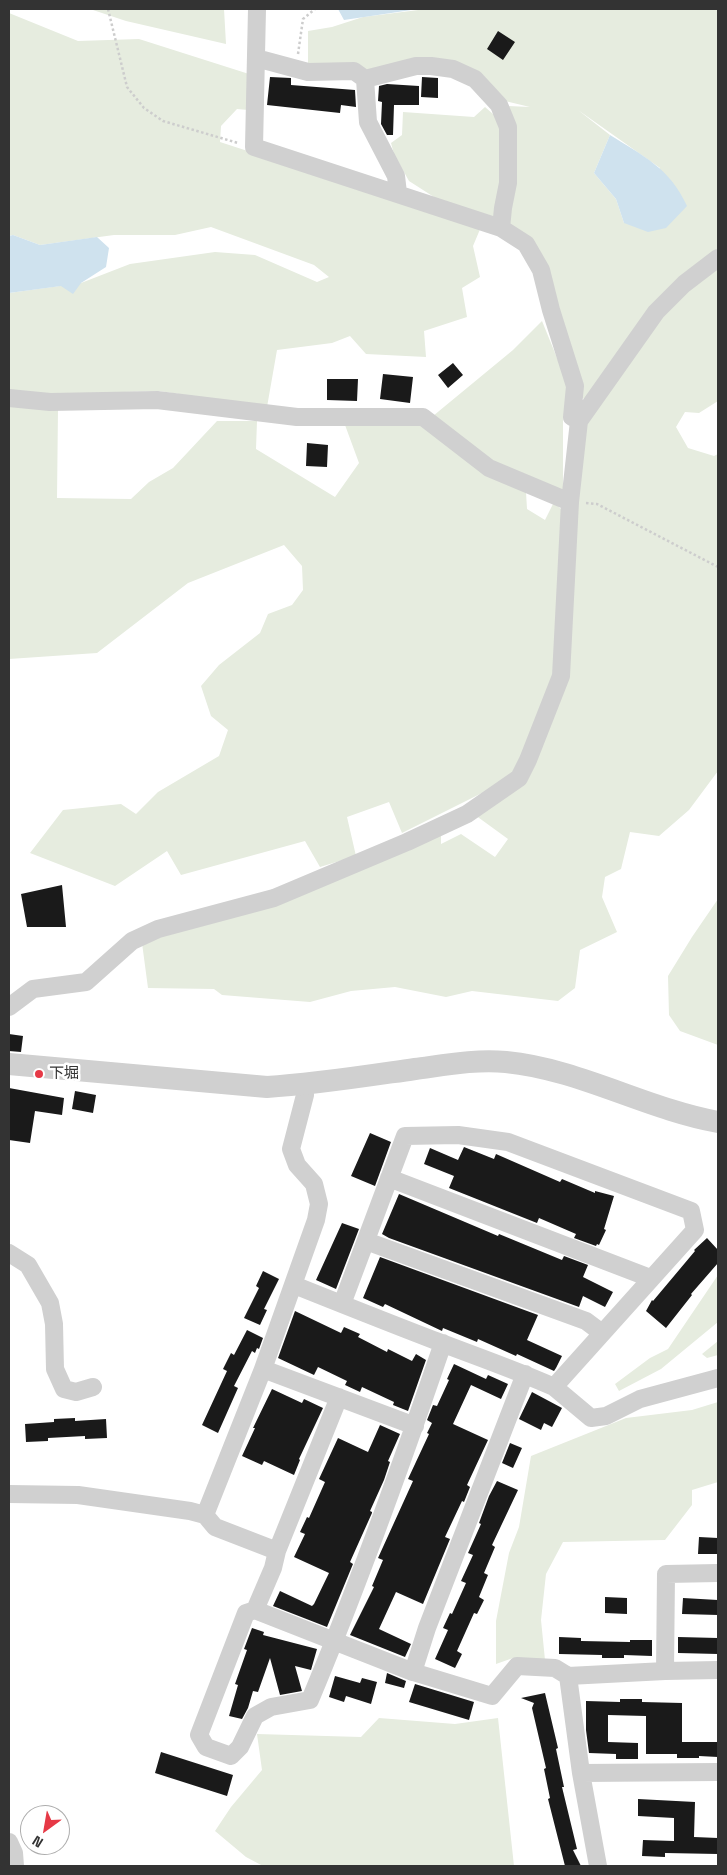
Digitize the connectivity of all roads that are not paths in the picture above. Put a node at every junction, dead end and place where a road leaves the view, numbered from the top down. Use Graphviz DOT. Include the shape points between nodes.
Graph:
graph roads {
  1 [pos="257,9"];
  2 [pos="256,58"];
  3 [pos="365,79"];
  4 [pos="398,193"];
  5 [pos="501,228"];
  6 [pos="718,258"];
  7 [pos="9,398"];
  8 [pos="579,421"];
  9 [pos="570,502"];
  10 [pos="9,1008"];
  11 [pos="9,1064"];
  12 [pos="304,1085"];
  13 [pos="718,1122"];
  14 [pos="389,1178"];
  15 [pos="366,1241"];
  16 [pos="9,1253"];
  17 [pos="650,1278"];
  18 [pos="294,1285"];
  19 [pos="342,1304"];
  20 [pos="602,1333"];
  21 [pos="443,1343"];
  22 [pos="263,1369"];
  23 [pos="524,1374"];
  24 [pos="718,1378"];
  25 [pos="93,1387"];
  26 [pos="554,1388"];
  27 [pos="339,1397"];
  28 [pos="415,1426"];
  29 [pos="9,1494"];
  30 [pos="205,1515"];
  31 [pos="277,1551"];
  32 [pos="718,1573"];
  33 [pos="255,1610"];
  34 [pos="335,1642"];
  35 [pos="718,1670"];
  36 [pos="665,1671"];
  37 [pos="413,1672"];
  38 [pos="568,1676"];
  39 [pos="718,1772"];
  40 [pos="581,1773"];
  41 [pos="9,1842"];
  42 [pos="15,1866"];
  43 [pos="598,1866"];
  1 -- 2 [label="street"];
  2 -- 3 [label="street" via="308,72 354,71"];
  2 -- 4 [label="street" via="254,147"];
  3 -- 4 [label="street" via="368,122 396,176"];
  3 -- 5 [label="street" via="416,66 431,66 453,68 481,85 499,105 508,127 508,183"];
  4 -- 5 [label="street"];
  5 -- 8 [label="street" via="526,244 541,270 575,386 572,417"];
  6 -- 8 [label="street" via="684,284 656,312"];
  7 -- 9 [label="street" via="50,402 157,400 297,417 423,417 489,468"];
  8 -- 9 [label="street"];
  9 -- 10 [label="street" via="560,676 519,778 467,814 407,842 274,898 158,929 132,941 86,982 33,989"];
  11 -- 12 [label="street" via="267,1087"];
  12 -- 13 [label="street" via="466,1062 505,1062 551,1070"];
  12 -- 18 [label="street" via="305,1095 291,1149 297,1165 314,1184 319,1204"];
  14 -- 15 [label="street"];
  14 -- 17 [label="street"];
  14 -- 17 [label="street" via="405,1136 458,1135 508,1142 691,1211 695,1230"];
  15 -- 19 [label="street"];
  15 -- 20 [label="street" via="586,1321"];
  16 -- 25 [label="street" via="28,1265 50,1303 54,1324 54,1368 64,1390 76,1392"];
  17 -- 20 [label="street"];
  18 -- 19 [label="street"];
  18 -- 22 [label="street"];
  19 -- 21 [label="street"];
  20 -- 26 [label="street"];
  21 -- 23 [label="street"];
  21 -- 28 [label="street"];
  22 -- 27 [label="street"];
  22 -- 30 [label="street"];
  23 -- 26 [label="street"];
  23 -- 37 [label="street"];
  24 -- 26 [label="street" via="640,1399 606,1416 591,1418"];
  27 -- 28 [label="street"];
  27 -- 31 [label="street"];
  28 -- 34 [label="street"];
  29 -- 30 [label="street" via="78,1495"];
  30 -- 31 [label="street" via="215,1528"];
  31 -- 33 [label="street"];
  32 -- 36 [label="street" via="666,1574"];
  33 -- 34 [label="street"];
  33 -- 34 [label="street" via="246,1613 199,1735 206,1747 231,1756 240,1747 255,1716 271,1708 310,1700"];
  34 -- 37 [label="street"];
  35 -- 36 [label="street"];
  36 -- 38 [label="street"];
  37 -- 38 [label="street" via="492,1696 517,1666 555,1668"];
  38 -- 40 [label="street"];
  39 -- 40 [label="street"];
  40 -- 43 [label="street"];
  41 -- 42 [label="street"];
}
